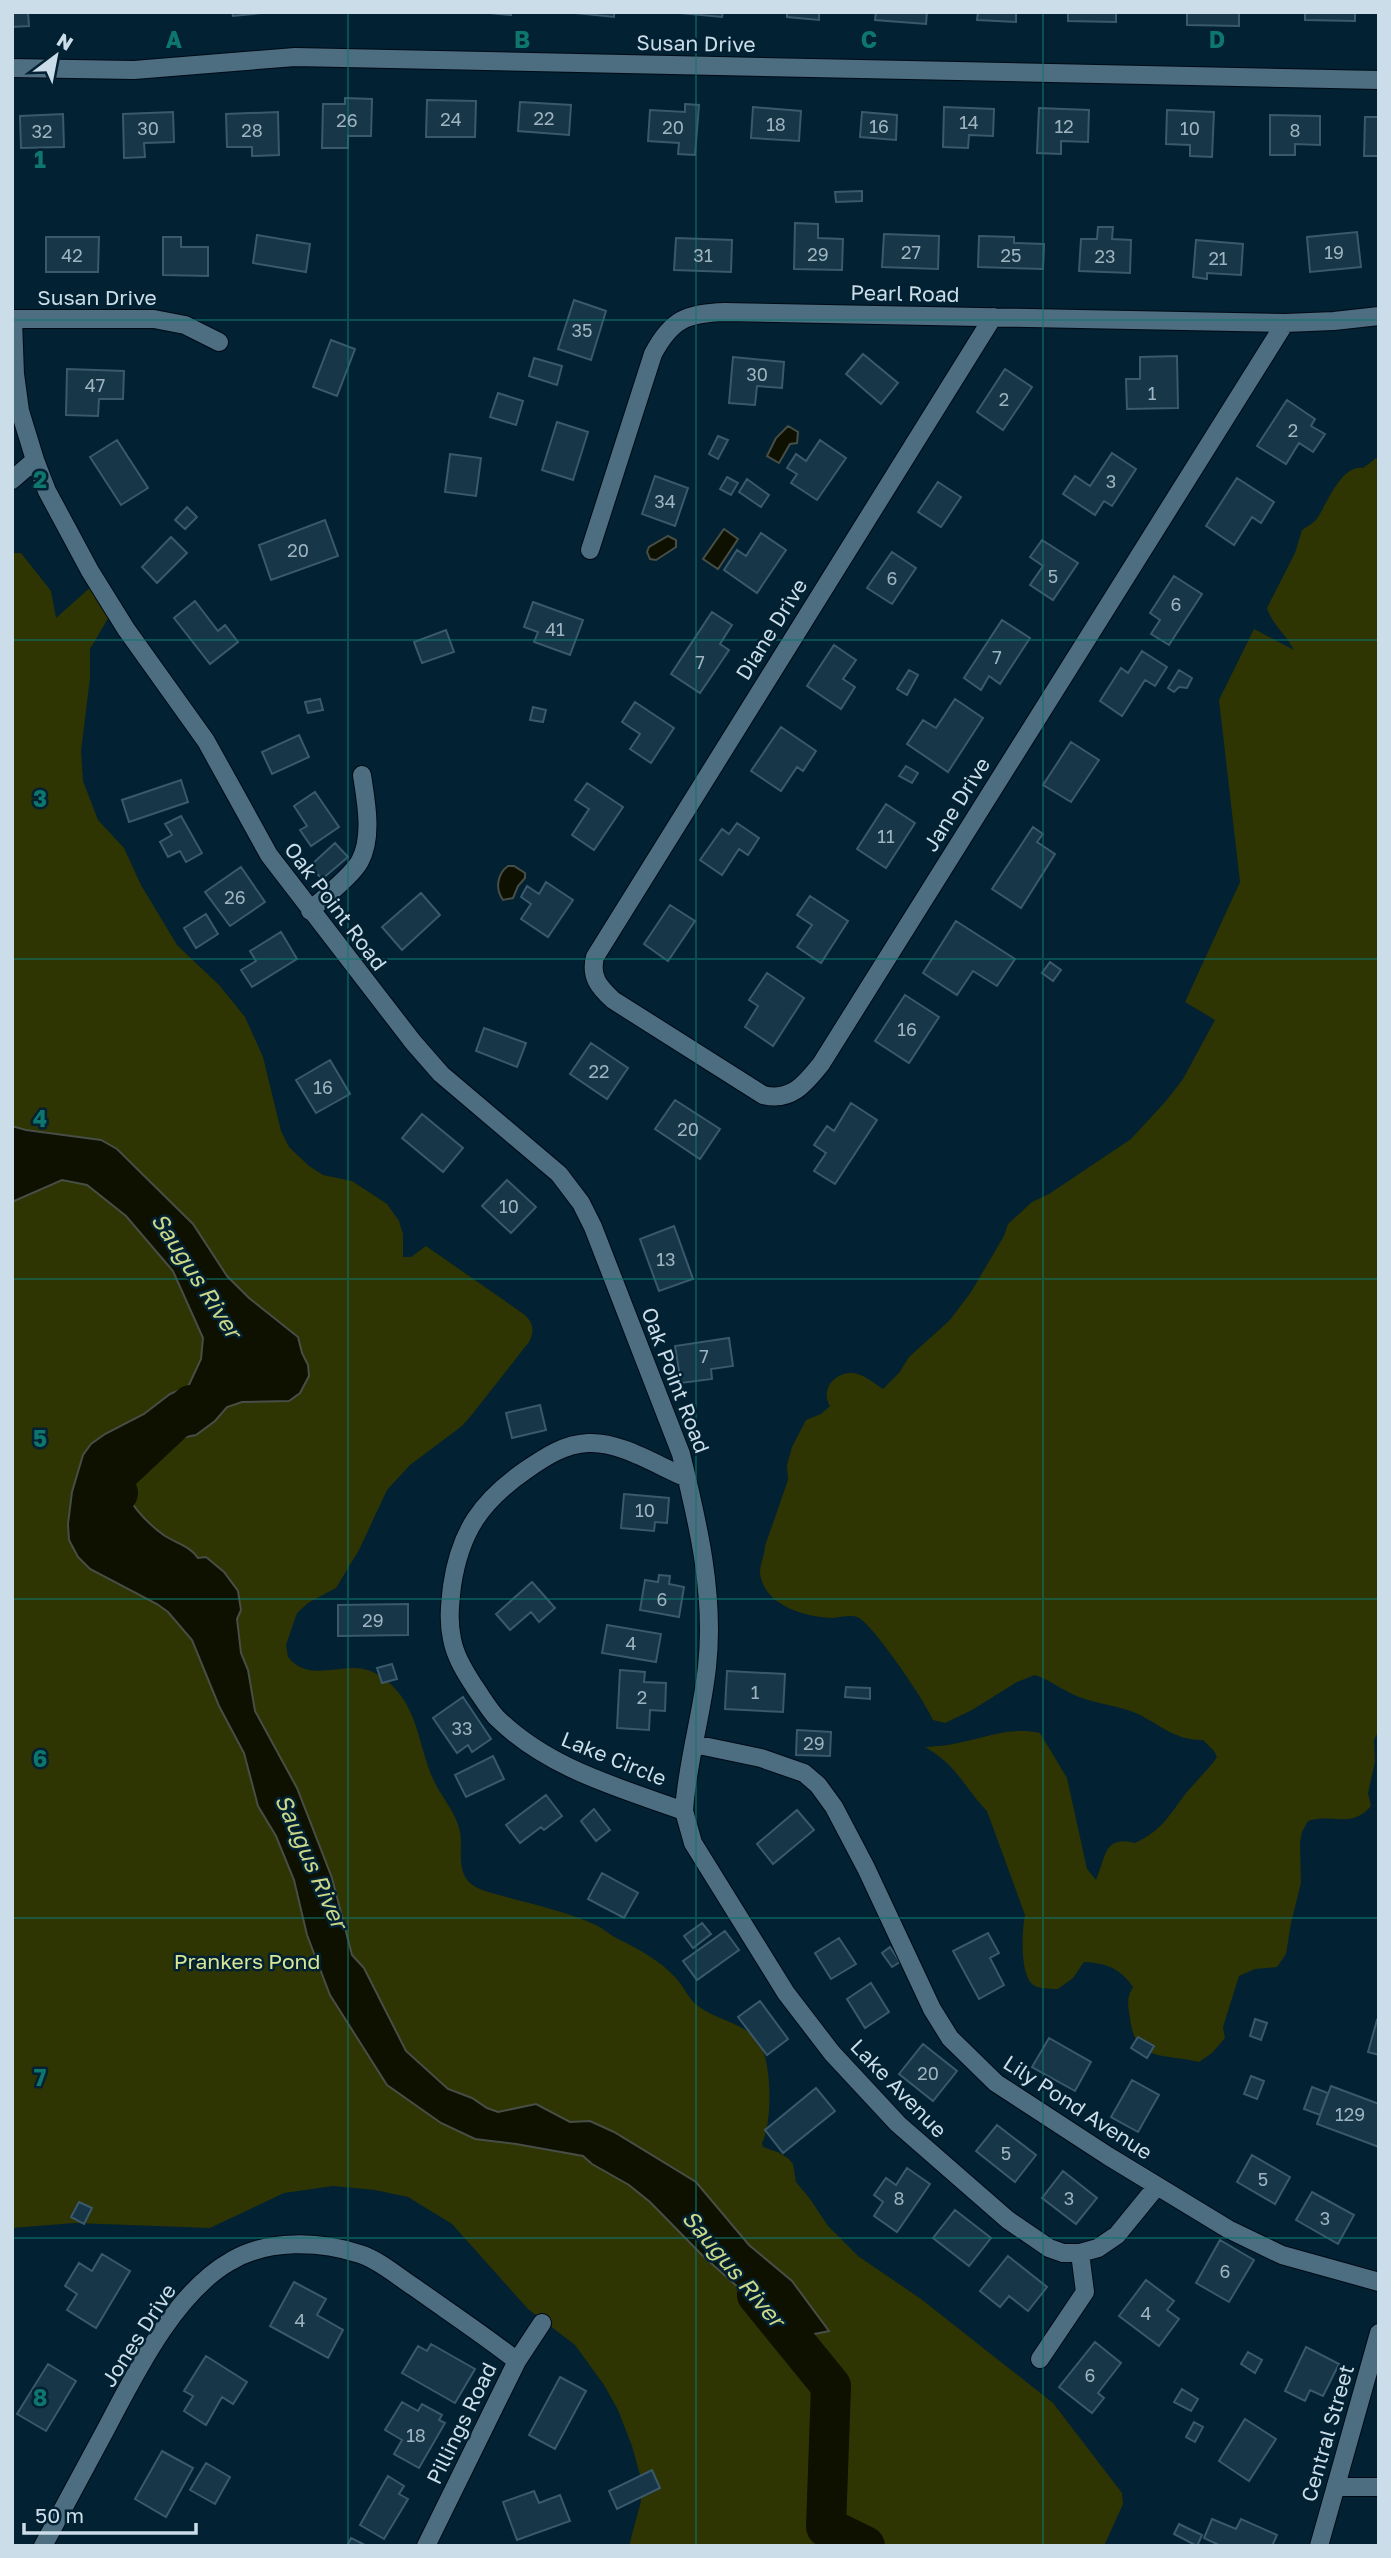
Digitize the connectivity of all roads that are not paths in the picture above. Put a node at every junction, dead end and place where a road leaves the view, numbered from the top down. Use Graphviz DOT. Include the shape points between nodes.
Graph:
graph roads {
  1 [pos="12,68"];
  2 [pos="1379,80"];
  3 [pos="1379,316"];
  4 [pos="993,317"];
  5 [pos="13,320"];
  6 [pos="1285,323"];
  7 [pos="219,342"];
  8 [pos="35,460"];
  9 [pos="12,480"];
  10 [pos="590,550"];
  11 [pos="362,775"];
  12 [pos="310,911"];
  13 [pos="593,967"];
  14 [pos="687,1478"];
  15 [pos="694,1744"];
  16 [pos="684,1811"];
  17 [pos="1157,2186"];
  18 [pos="1080,2253"];
  19 [pos="1379,2282"];
  20 [pos="542,2323"];
  21 [pos="1379,2333"];
  22 [pos="1040,2359"];
  23 [pos="517,2361"];
  24 [pos="1336,2487"];
  25 [pos="1379,2487"];
  26 [pos="43,2546"];
  27 [pos="426,2546"];
  28 [pos="1318,2546"];
  1 -- 2 [label="street, Susan Drive" via="134,70 295,57"];
  3 -- 6 [label="street, Pearl Road"];
  4 -- 6 [label="street, Pearl Road"];
  4 -- 10 [label="street, Pearl Road" via="725,312 687,316 667,332 653,354"];
  4 -- 13 [label="street, Diane Drive" via="605,938"];
  5 -- 7 [label="street, Susan Drive" via="154,319 185,325"];
  5 -- 8 [label="street, Oak Point Road" via="17,390"];
  6 -- 13 [label="street, Jane Drive" via="821,1065 801,1088 774,1098 748,1087 613,1000 597,983"];
  8 -- 9 [label="street"];
  8 -- 12 [label="street, Oak Point Road" via="90,571 199,730 269,855"];
  11 -- 12 [label="street" via="368,834 362,859"];
  12 -- 14 [label="street, Oak Point Road" via="442,1074 571,1188 593,1227"];
  14 -- 15 [label="street, Lake Circle" via="700,1535 709,1618"];
  14 -- 16 [label="street, Lake Circle" via="608,1444 568,1446 544,1458 492,1498 474,1521 460,1546 449,1612 452,1641 462,1667 494,1715 522,1739 586,1776"];
  15 -- 16 [label="street, Lake Circle"];
  15 -- 17 [label="street, Lily Pond Avenue" via="761,1758 804,1773 818,1785 855,1847 950,2038 996,2083 1029,2107"];
  16 -- 18 [label="street, Lake Avenue" via="693,1843 786,1993 832,2053 906,2132 1008,2220 1049,2248"];
  17 -- 18 [label="street" via="1116,2235 1098,2248"];
  17 -- 19 [label="street, Lily Pond Avenue" via="1282,2255"];
  18 -- 22 [label="street" via="1085,2292"];
  20 -- 23 [label="street, Pillings Road"];
  21 -- 24 [label="street, Central Street"];
  23 -- 26 [label="street, Jones Drive" via="362,2254 282,2245 232,2260 205,2278 181,2304 132,2380"];
  23 -- 27 [label="street, Pillings Road"];
  24 -- 25 [label="street"];
  24 -- 28 [label="street, Central Street"];
}
